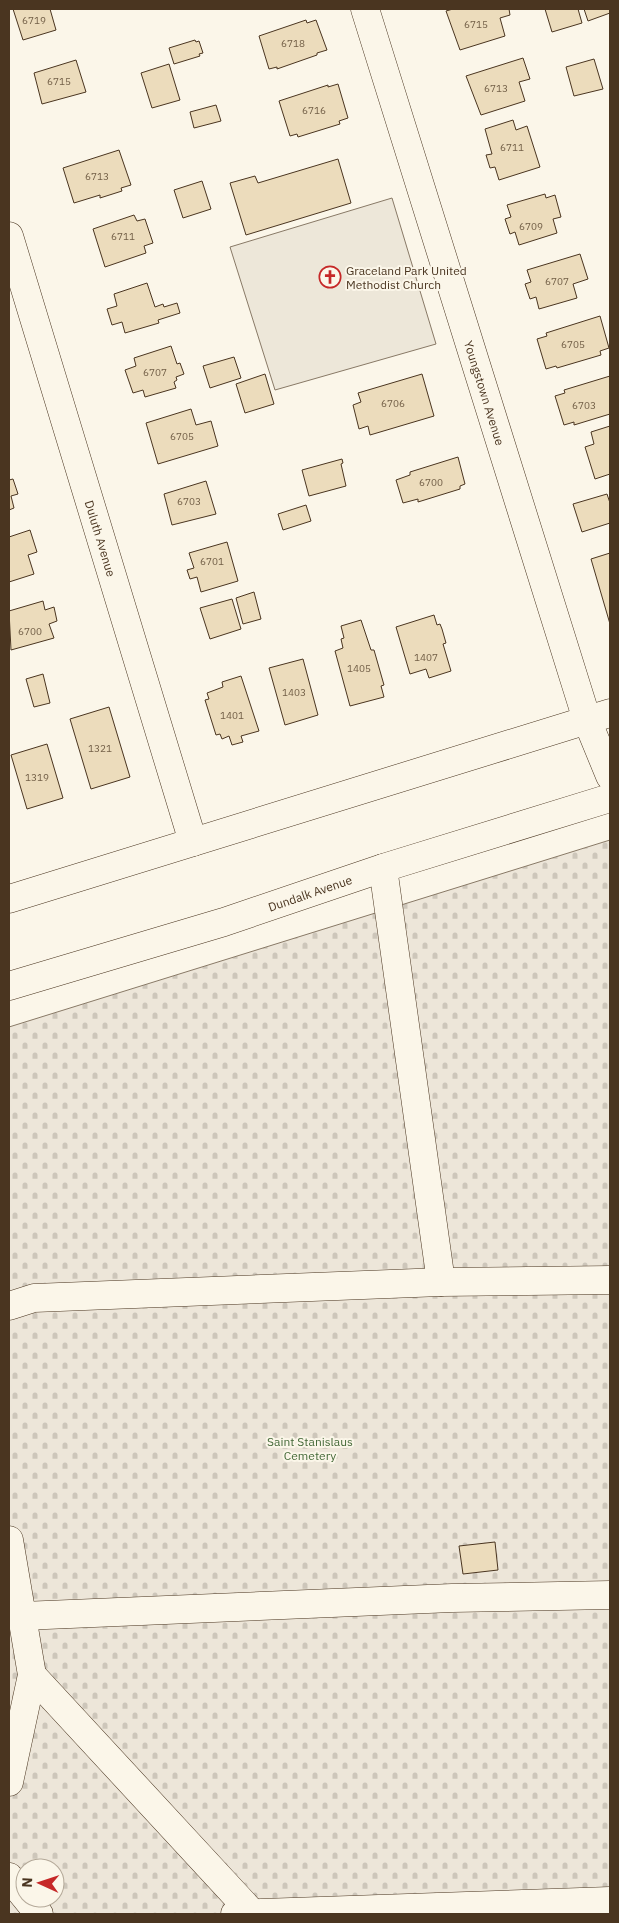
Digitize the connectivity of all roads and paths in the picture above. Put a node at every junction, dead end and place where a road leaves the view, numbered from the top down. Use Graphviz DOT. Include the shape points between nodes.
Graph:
graph roads {
  1 [pos="365,9"];
  2 [pos="9,236"];
  3 [pos="598,717"];
  4 [pos="610,745"];
  5 [pos="610,776"];
  6 [pos="610,798"];
  7 [pos="193,842"];
  8 [pos="383,868"];
  9 [pos="9,899"];
  10 [pos="9,986"];
  11 [pos="610,1280"];
  12 [pos="441,1282"];
  13 [pos="9,1306"];
  14 [pos="9,1540"];
  15 [pos="610,1595"];
  16 [pos="22,1616"];
  17 [pos="32,1675"];
  18 [pos="9,1782"];
  19 [pos="9,1877"];
  20 [pos="610,1901"];
  21 [pos="39,1914"];
  22 [pos="235,1914"];
  23 [pos="253,1914"];
  1 -- 3 [label="street, Youngstown Avenue"];
  2 -- 7 [label="street, Duluth Avenue"];
  3 -- 4 [label="street"];
  3 -- 5 [label="street, Youngstown Avenue"];
  3 -- 7 [label="street"];
  6 -- 8 [label="street, Dundalk Avenue"];
  7 -- 9 [label="street"];
  8 -- 10 [label="street, Dundalk Avenue" via="224,922"];
  8 -- 12 [label="street"];
  11 -- 12 [label="street"];
  12 -- 13 [label="street" via="34,1298"];
  14 -- 16 [label="street"];
  15 -- 16 [label="street" via="452,1598"];
  16 -- 17 [label="street"];
  17 -- 18 [label="street"];
  17 -- 23 [label="street"];
  19 -- 21 [label="street"];
  20 -- 23 [label="street"];
  22 -- 23 [label="street"];
}
